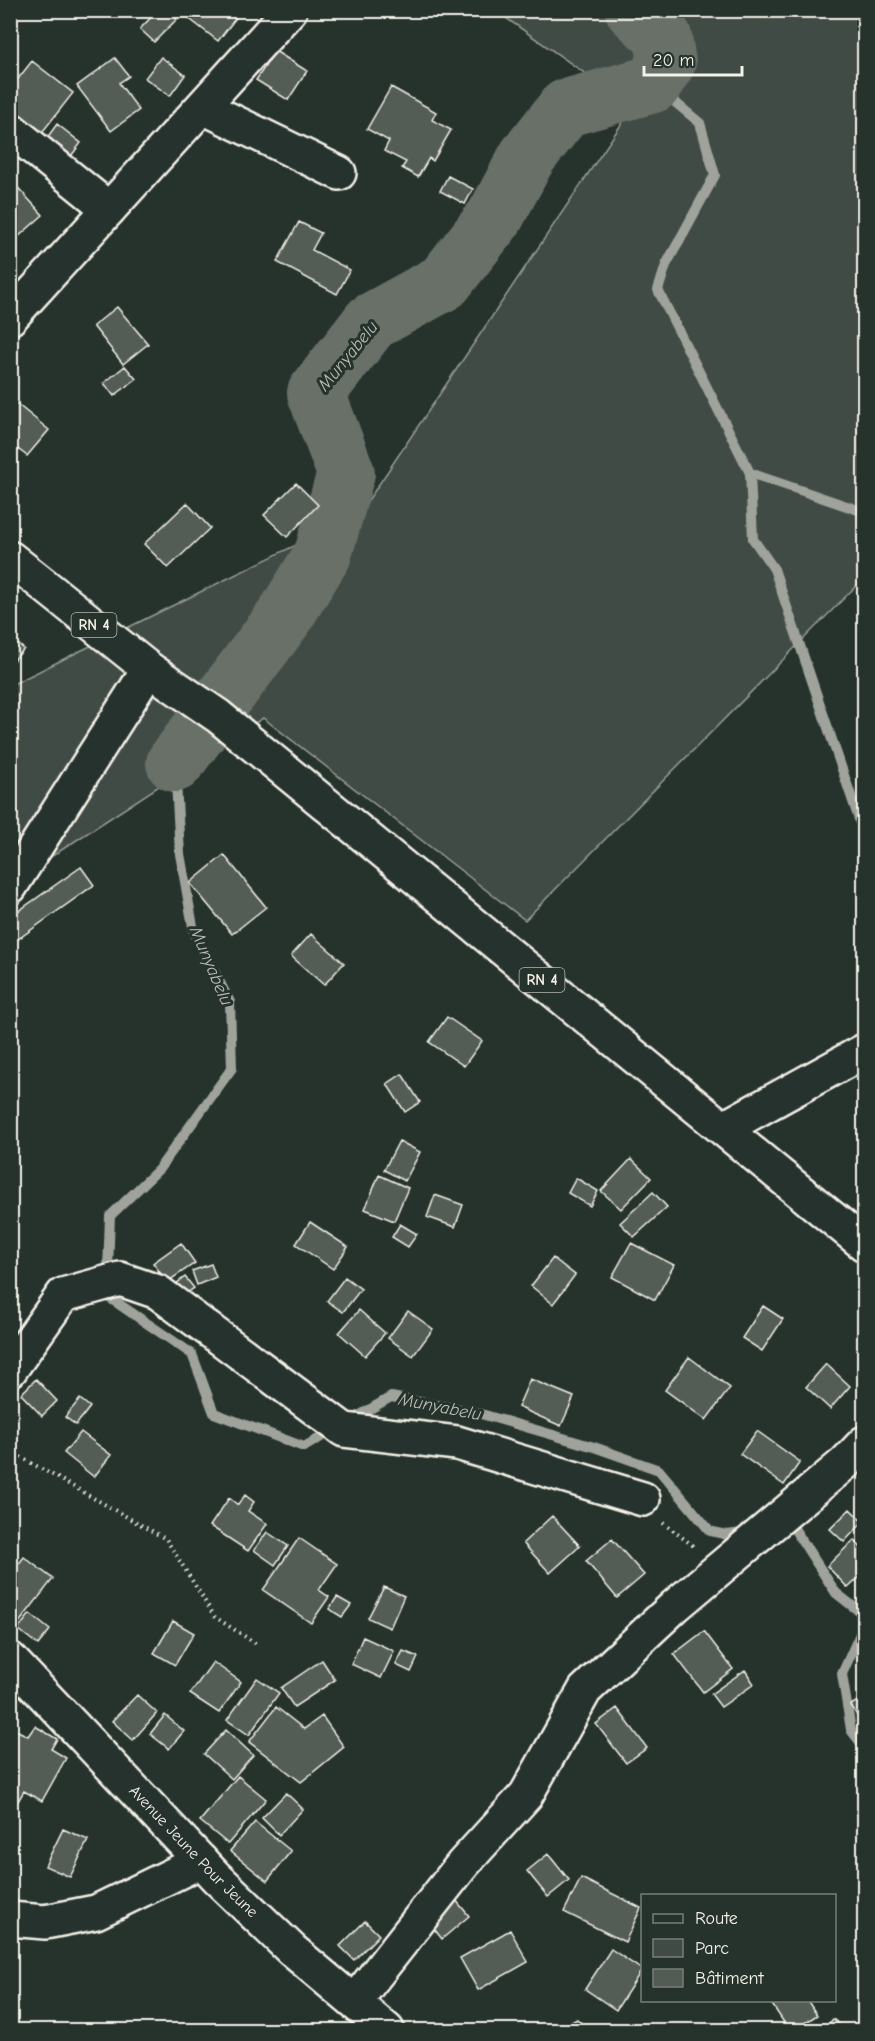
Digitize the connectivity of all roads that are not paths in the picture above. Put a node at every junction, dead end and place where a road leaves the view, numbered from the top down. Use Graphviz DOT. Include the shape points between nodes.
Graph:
graph roads {
  1 [pos="290,10"];
  2 [pos="203,106"];
  3 [pos="10,129"];
  4 [pos="339,173"];
  5 [pos="109,209"];
  6 [pos="10,318"];
  7 [pos="10,558"];
  8 [pos="149,669"];
  9 [pos="10,887"];
  10 [pos="864,1051"];
  11 [pos="724,1128"];
  12 [pos="864,1244"];
  13 [pos="10,1370"];
  14 [pos="864,1443"];
  15 [pos="643,1500"];
  16 [pos="10,1659"];
  17 [pos="201,1862"];
  18 [pos="10,1919"];
  19 [pos="355,2001"];
  20 [pos="387,2031"];
  1 -- 2 [label="main road"];
  2 -- 4 [label="main road"];
  2 -- 5 [label="main road"];
  3 -- 5 [label="main road"];
  5 -- 6 [label="main road"];
  7 -- 8 [label="main road, RN 4"];
  8 -- 9 [label="main road"];
  8 -- 11 [label="main road, RN 4" via="218,716"];
  10 -- 11 [label="main road"];
  11 -- 12 [label="main road, RN 4"];
  13 -- 15 [label="main road" via="63,1295 120,1279 158,1292 344,1430 457,1443"];
  14 -- 19 [label="main road" via="675,1606 585,1690 526,1795 463,1864"];
  16 -- 17 [label="main road, Avenue Jeune Pour Jeune"];
  17 -- 18 [label="main road" via="96,1912 45,1922"];
  17 -- 19 [label="main road, Avenue Jeune Pour Jeune" via="292,1950"];
  19 -- 20 [label="main road, Avenue Jeune Pour Jeune"];
}
